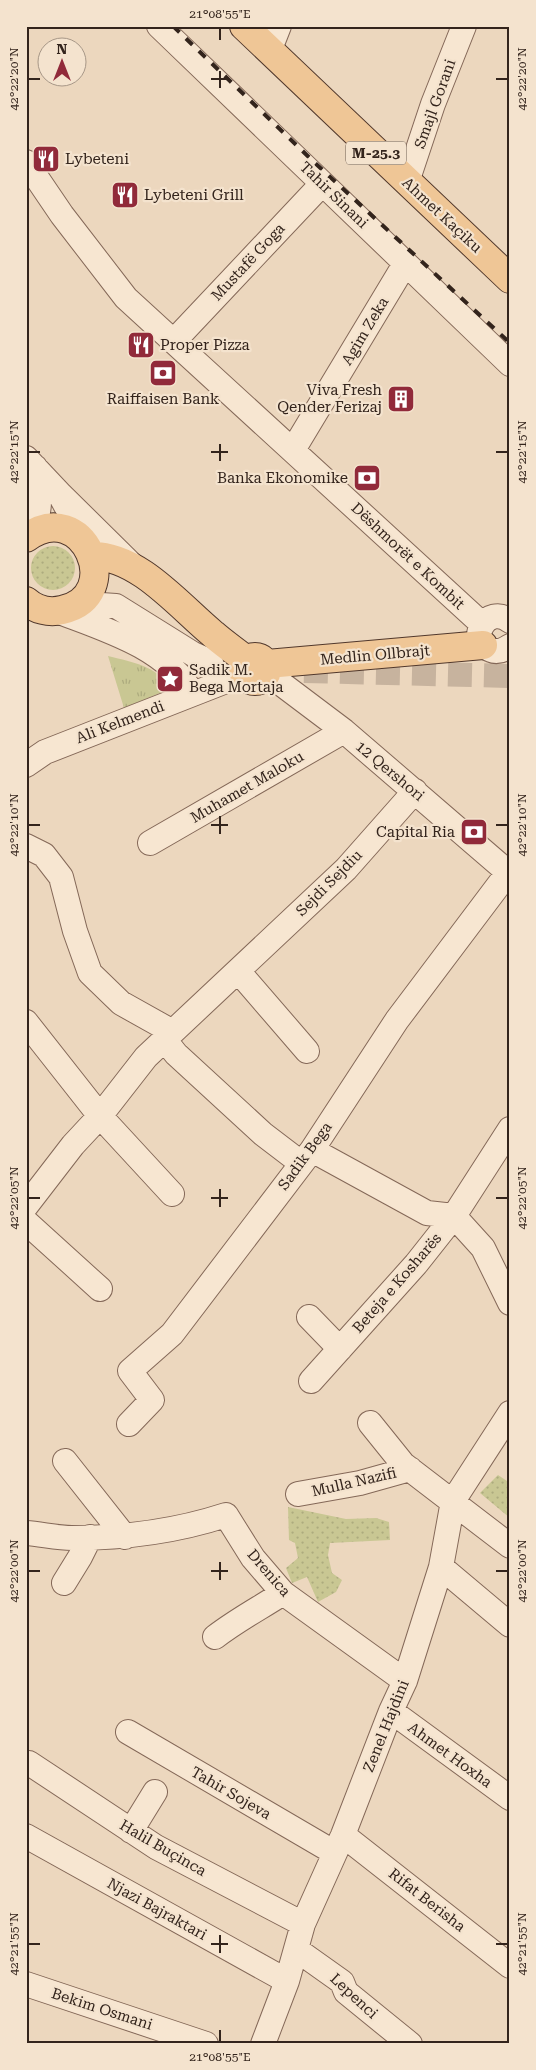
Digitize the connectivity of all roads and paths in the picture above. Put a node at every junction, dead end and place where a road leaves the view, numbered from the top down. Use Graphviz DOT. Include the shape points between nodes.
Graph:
graph roads {
  1 [pos="159,26"];
  2 [pos="244,26"];
  3 [pos="464,26"];
  4 [pos="274,38"];
  5 [pos="26,162"];
  6 [pos="407,182"];
  7 [pos="322,184"];
  8 [pos="406,264"];
  9 [pos="510,279"];
  10 [pos="174,341"];
  11 [pos="510,364"];
  12 [pos="293,450"];
  13 [pos="31,462"];
  14 [pos="59,493"];
  15 [pos="28,536"];
  16 [pos="90,554"];
  17 [pos="138,572"];
  18 [pos="43,606"];
  19 [pos="126,610"];
  20 [pos="509,619"];
  21 [pos="498,642"];
  22 [pos="210,662"];
  23 [pos="256,668"];
  24 [pos="192,693"];
  25 [pos="344,731"];
  26 [pos="26,765"];
  27 [pos="415,791"];
  28 [pos="150,843"];
  29 [pos="26,846"];
  30 [pos="509,872"];
  31 [pos="238,971"];
  32 [pos="26,1022"];
  33 [pos="168,1035"];
  34 [pos="307,1051"];
  35 [pos="100,1116"];
  36 [pos="510,1129"];
  37 [pos="306,1156"];
  38 [pos="172,1194"];
  39 [pos="26,1206"];
  40 [pos="454,1216"];
  41 [pos="26,1222"];
  42 [pos="100,1289"];
  43 [pos="510,1302"];
  44 [pos="309,1317"];
  45 [pos="340,1349"];
  46 [pos="311,1380"];
  47 [pos="510,1413"];
  48 [pos="370,1423"];
  49 [pos="128,1424"];
  50 [pos="65,1461"];
  51 [pos="410,1469"];
  52 [pos="298,1494"];
  53 [pos="453,1501"];
  54 [pos="26,1533"];
  55 [pos="125,1536"];
  56 [pos="90,1537"];
  57 [pos="510,1546"];
  58 [pos="440,1567"];
  59 [pos="64,1583"];
  60 [pos="283,1593"];
  61 [pos="510,1625"];
  62 [pos="215,1637"];
  63 [pos="405,1681"];
  64 [pos="391,1711"];
  65 [pos="128,1732"];
  66 [pos="29,1763"];
  67 [pos="155,1792"];
  68 [pos="510,1798"];
  69 [pos="131,1831"];
  70 [pos="26,1836"];
  71 [pos="339,1844"];
  72 [pos="303,1924"];
  73 [pos="296,1950"];
  74 [pos="510,1966"];
  75 [pos="287,1981"];
  76 [pos="26,1984"];
  77 [pos="206,2044"];
  78 [pos="263,2044"];
  79 [pos="410,2044"];
  1 -- 7 [label="street, Tahir Sinani"];
  2 -- 4 [label="main road, Ahmet Kaçiku / M-25.3"];
  3 -- 6 [label="street, Smajl Gorani"];
  4 -- 6 [label="main road, Ahmet Kaçiku / M-25.3"];
  5 -- 10 [label="street, Dëshmorët e Kombit" via="126,298"];
  6 -- 9 [label="main road, Ahmet Kaçiku / M-25.3"];
  7 -- 8 [label="street, Tahir Sinani"];
  7 -- 10 [label="street, Mustafë Goga"];
  8 -- 11 [label="street, Tahir Sinani"];
  8 -- 12 [label="street, Agim Zeka"];
  10 -- 12 [label="street, Dëshmorët e Kombit"];
  12 -- 21 [label="street, Dëshmorët e Kombit"];
  13 -- 14 [label="street"];
  13 -- 15 [label="street" via="40,498 39,512"];
  14 -- 16 [label="street"];
  14 -- 17 [label="street"];
  15 -- 16 [label="main road" via="39,530 66,530"];
  16 -- 17 [label="main road" via="114,560"];
  16 -- 18 [label="main road" via="94,580 89,591"];
  16 -- 19 [label="street" via="105,587"];
  17 -- 23 [label="main road"];
  18 -- 19 [label="street" via="99,604"];
  18 -- 24 [label="street" via="101,628 154,655 184,678"];
  19 -- 22 [label="street"];
  20 -- 21 [label="street" via="497,616 486,620"];
  21 -- 23 [label="main road, Medlin Ollbrajt"];
  23 -- 24 [label="street, Ali Kelmendi"];
  23 -- 25 [label="street, 12 Qershori"];
  24 -- 26 [label="street, Ali Kelmendi" via="45,752"];
  25 -- 27 [label="street, 12 Qershori"];
  25 -- 28 [label="street, Muhamet Maloku"];
  27 -- 30 [label="street, 12 Qershori"];
  27 -- 31 [label="street, Sejdi Sejdiu" via="346,869"];
  29 -- 33 [label="street" via="44,855 61,877 90,973 121,1002"];
  30 -- 37 [label="street, Sadik Bega" via="398,1020"];
  31 -- 33 [label="street, Sejdi Sejdiu"];
  31 -- 34 [label="street"];
  32 -- 35 [label="street"];
  33 -- 35 [label="street, Sejdi Sejdiu" via="146,1057"];
  33 -- 37 [label="street" via="176,1054 262,1134"];
  35 -- 38 [label="street"];
  35 -- 39 [label="street, Sejdi Sejdiu" via="72,1144"];
  36 -- 40 [label="street, Beteja e Kosharës"];
  37 -- 40 [label="street, Beteja e Kosharës" via="427,1213"];
  37 -- 49 [label="street, Sadik Bega" via="172,1334 130,1371 152,1400"];
  40 -- 43 [label="street" via="483,1248"];
  40 -- 45 [label="street, Beteja e Kosharës"];
  41 -- 42 [label="street"];
  44 -- 45 [label="street"];
  45 -- 46 [label="street, Beteja e Kosharës"];
  47 -- 53 [label="street, Zenel Hajdini"];
  48 -- 51 [label="street, Mulla Nazifi"];
  50 -- 55 [label="street"];
  51 -- 52 [label="street, Mulla Nazifi" via="360,1483"];
  51 -- 53 [label="street, Mulla Nazifi"];
  53 -- 57 [label="street, Mulla Nazifi"];
  53 -- 58 [label="street, Zenel Hajdini"];
  54 -- 56 [label="street, Drenica"];
  55 -- 56 [label="street, Drenica"];
  55 -- 60 [label="street, Drenica" via="226,1515 252,1558"];
  56 -- 59 [label="street"];
  58 -- 61 [label="street"];
  58 -- 63 [label="street, Zenel Hajdini"];
  60 -- 62 [label="street" via="238,1619"];
  60 -- 63 [label="street, Drenica"];
  63 -- 64 [label="street, Zenel Hajdini"];
  64 -- 68 [label="street, Ahmet Hoxha"];
  64 -- 71 [label="street, Zenel Hajdini"];
  65 -- 71 [label="street, Tahir Sojeva"];
  66 -- 69 [label="street, Halil Buçinca"];
  67 -- 69 [label="street"];
  69 -- 72 [label="street, Halil Buçinca" via="156,1848"];
  70 -- 75 [label="street, Njazi Bajraktari"];
  71 -- 72 [label="street, Zenel Hajdini"];
  71 -- 74 [label="street, Rifat Berisha"];
  72 -- 73 [label="street, Zenel Hajdini"];
  73 -- 75 [label="street, Zenel Hajdini"];
  73 -- 79 [label="street, Lepenci" via="342,1982 346,1992"];
  75 -- 78 [label="street, Zenel Hajdini"];
  76 -- 77 [label="street, Bekim Osmani"];
}
